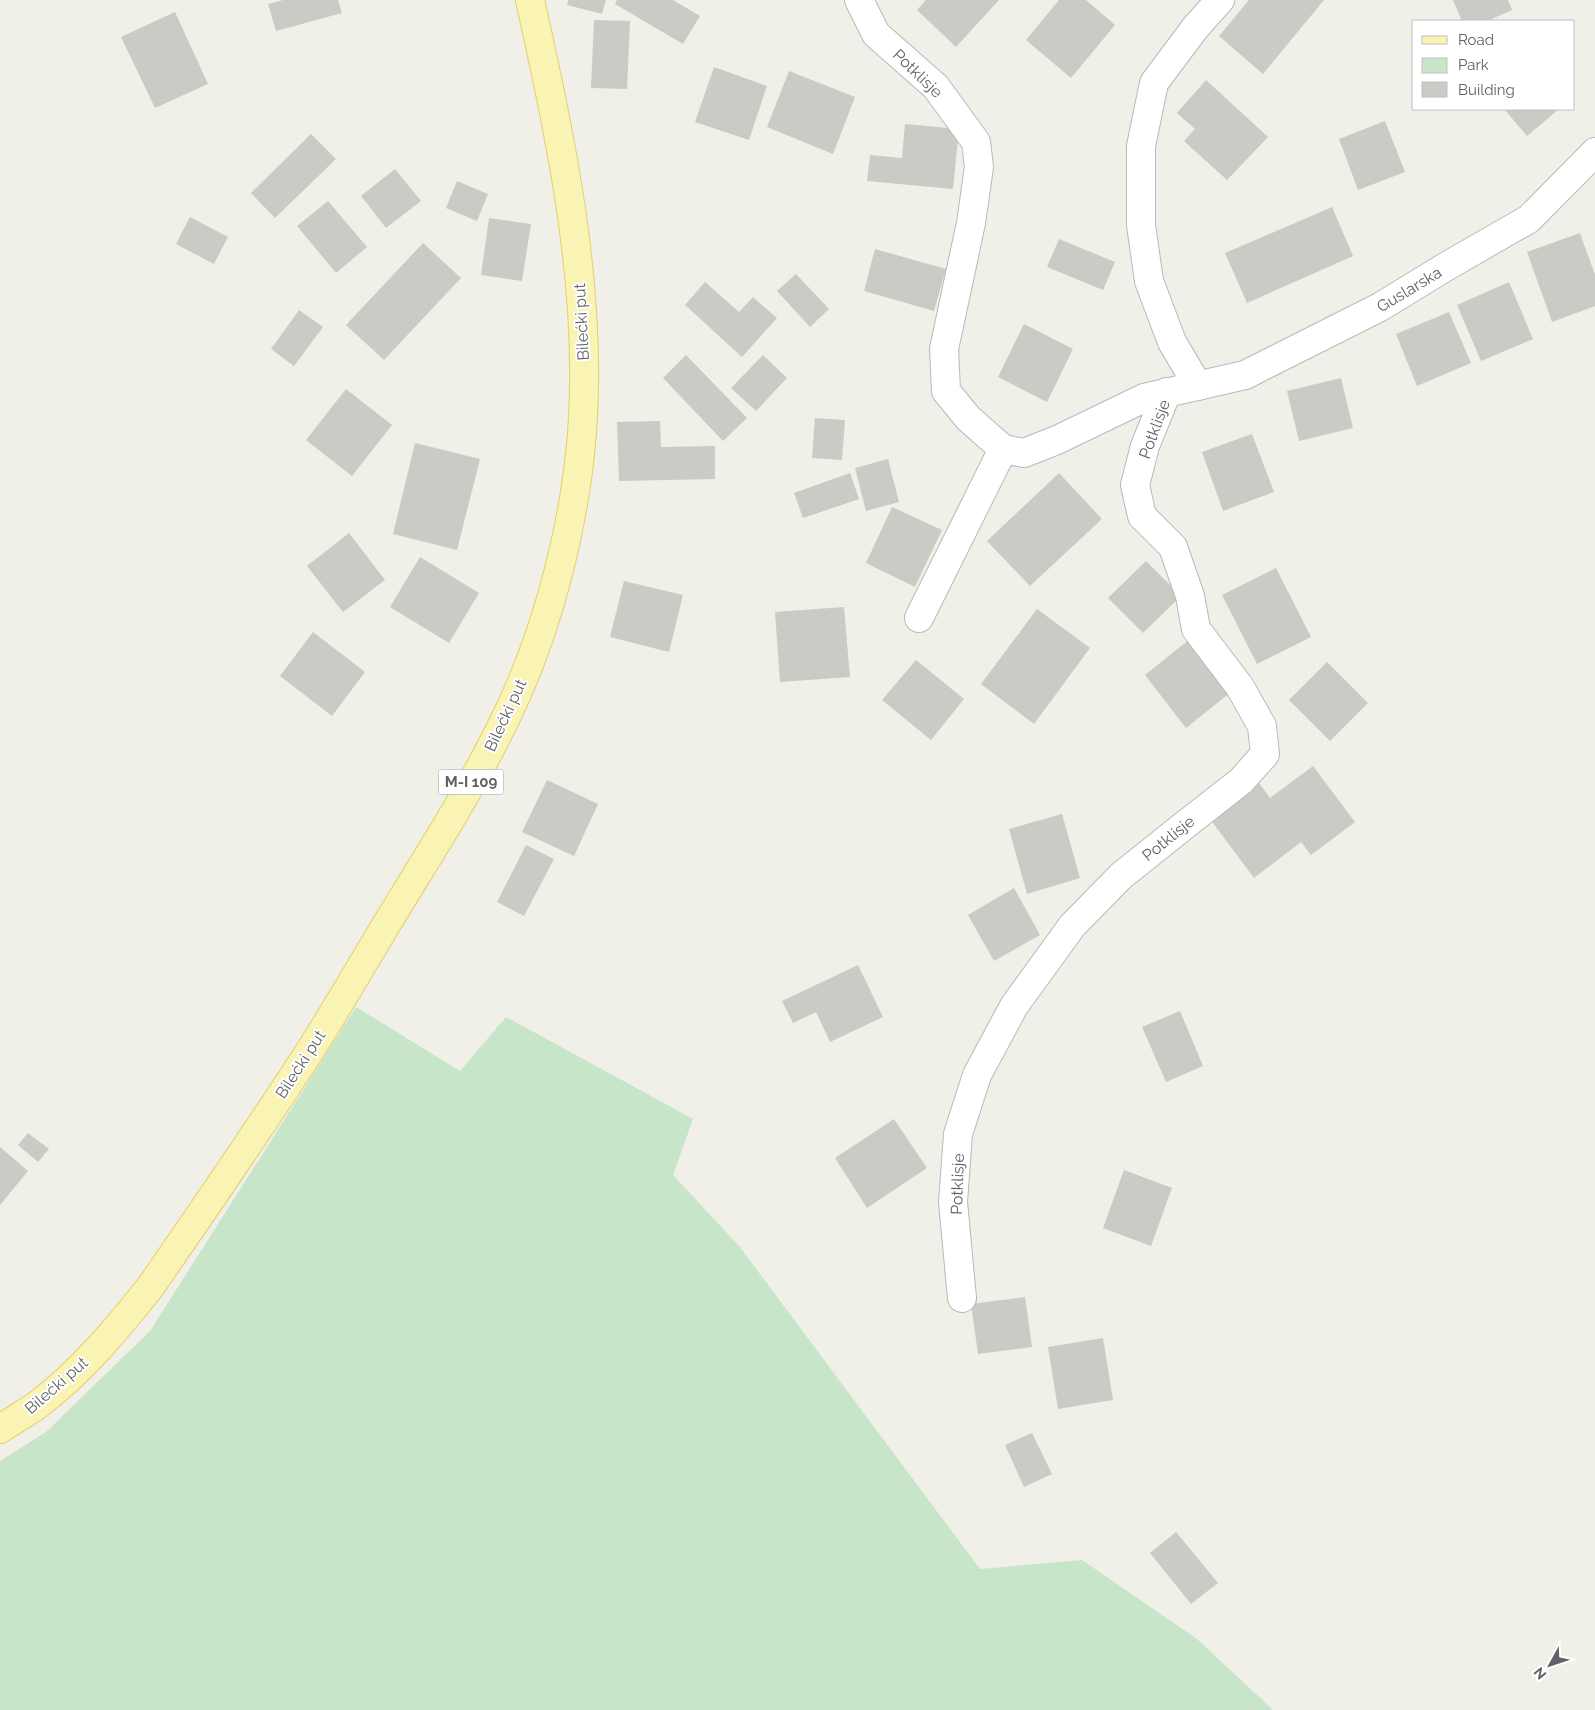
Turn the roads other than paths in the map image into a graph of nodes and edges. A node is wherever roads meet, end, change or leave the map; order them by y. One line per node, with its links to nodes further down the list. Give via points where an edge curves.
1 (530, 0): 10 (main road, Bilećki put / M-I 109, via 568,194 578,272 584,379 575,492 550,602 533,652 495,739 424,862 314,1044 151,1286 107,1339 58,1388)
2 (859, 0): 7 (street, Potklisje, via 876,34 936,87 976,142 979,168 971,223 944,349 946,391 968,418)
3 (1220, 0): 5 (street, via 1154,83 1141,146 1141,225 1149,281 1172,342)
4 (1595, 152): 5 (street, Guslarska, via 1529,219 1380,307 1245,375)
5 (1198, 386): 6 (street, Guslarska)
6 (1167, 392): 7 (street, Guslarska, via 1144,398 1024,453); 9 (street, Potklisje, via 1135,485 1142,516 1173,547 1190,596 1196,629 1240,688 1262,726 1265,754 1241,781 1121,876 1090,907 1072,926 1014,1006 976,1075 958,1134 954,1202)
7 (1003, 449): 8 (street)
8 (920, 618)
9 (962, 1298)
10 (0, 1429)

